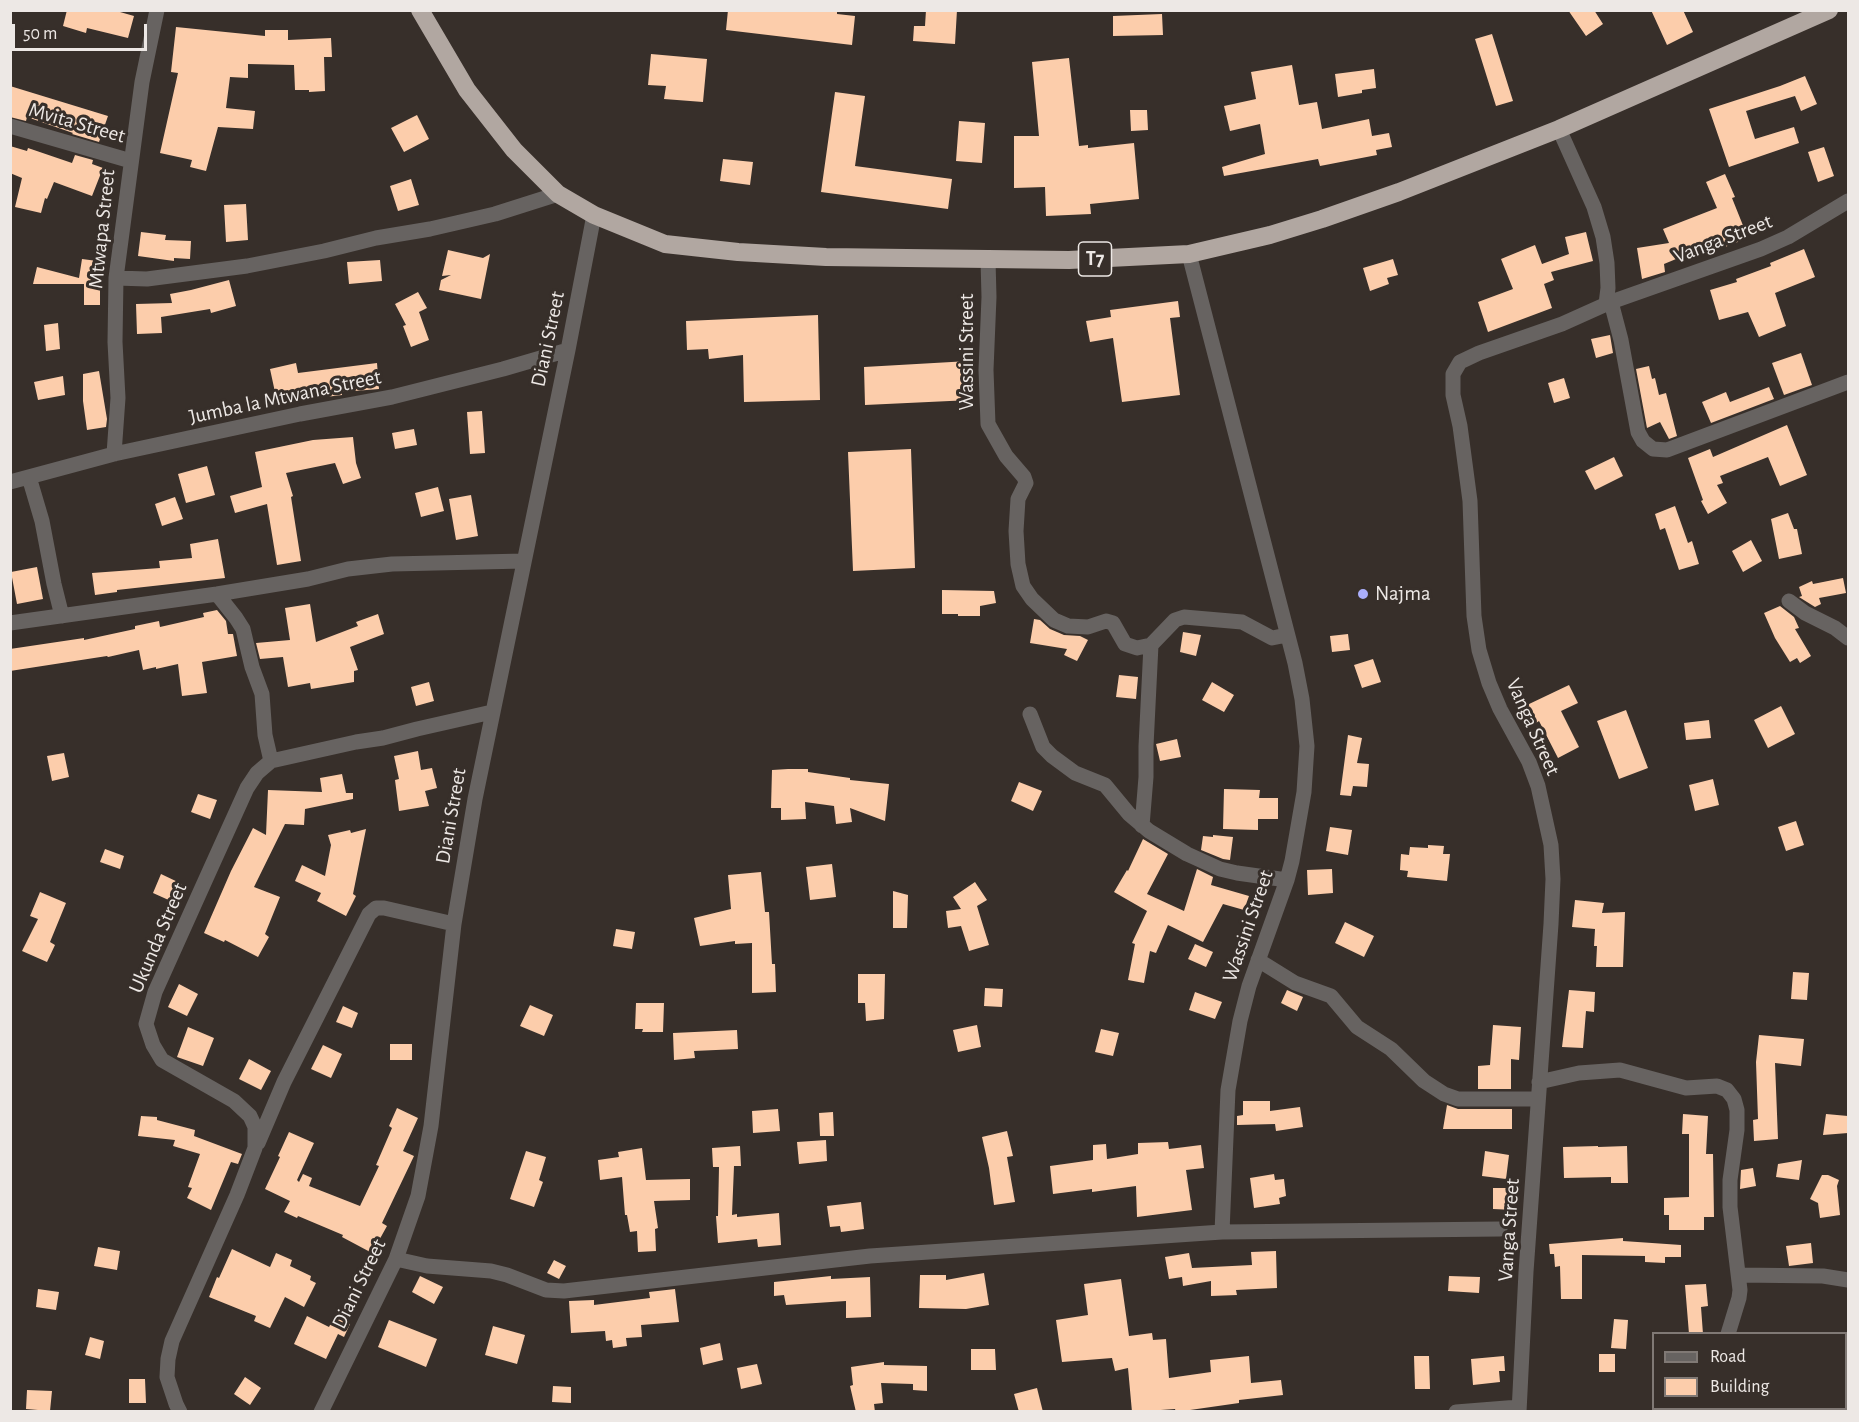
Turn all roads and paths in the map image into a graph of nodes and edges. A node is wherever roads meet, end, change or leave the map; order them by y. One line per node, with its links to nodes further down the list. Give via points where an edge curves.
1 (157, 10): 6 (street, Mtwapa Street)
2 (420, 10): 7 (highway, T7, via 467,90 514,150)
3 (1829, 10): 5 (highway, T7)
4 (10, 126): 6 (street, Mvita Street)
5 (1558, 129): 10 (highway, T7, via 1322,219); 13 (street, via 1594,207 1603,237)
6 (131, 161): 12 (street, Mtwapa Street)
7 (558, 194): 9 (highway, T7); 12 (street, via 484,217 247,266 147,279)
8 (1848, 201): 13 (street, Vanga Street, via 1761,249)
9 (594, 215): 11 (highway, T7, via 665,244 826,257); 14 (street, Diani Street)
10 (1189, 254): 11 (highway, T7); 24 (street, Wassini Street)
11 (988, 260): 26 (street, Wassini Street, via 988,424 1026,483 1018,499 1016,531 1023,586 1060,624 1088,627 1110,621 1125,644 1137,648)
12 (116, 278): 16 (street, Mtwapa Street, via 118,398)
13 (1609, 303): 15 (street, via 1621,340 1638,432 1653,449 1667,450); 34 (street, Vanga Street, via 1479,353 1460,362 1453,374 1470,501 1479,650 1500,709 1529,762 1551,845 1551,924)
14 (568, 350): 16 (street, Jumba la Mtwana Street, via 392,397); 19 (street, Diani Street)
15 (1848, 382)
16 (114, 454): 17 (street, Jumba la Mtwana Street)
17 (29, 477): 18 (street, Jumba la Mtwana Street); 22 (street)
18 (10, 482)
19 (524, 561): 20 (street, via 392,564); 27 (street, Diani Street)
20 (217, 594): 22 (street); 29 (street, via 243,629 262,694)
21 (1789, 601): 25 (street)
22 (62, 616): 23 (street)
23 (10, 623)
24 (1287, 635): 26 (street, via 1272,638 1242,622 1184,617 1175,620); 31 (street, Wassini Street, via 1302,699 1307,746 1300,820)
25 (1848, 638)
26 (1151, 645): 30 (street)
27 (492, 712): 29 (street); 32 (street, Diani Street)
28 (1030, 714): 30 (street, via 1043,747 1052,756 1075,773 1105,785)
29 (271, 761): 36 (street, Ukunda Street, via 247,788 155,992 146,1024 162,1060 234,1101 250,1116 255,1127)
30 (1142, 826): 31 (street, via 1205,863 1237,873)
31 (1287, 880): 33 (street, Wassini Street)
32 (454, 924): 36 (street, via 384,908 369,914); 39 (street, Diani Street, via 431,1126 418,1196)
33 (1258, 960): 35 (street, via 1295,983 1331,996 1357,1027 1392,1049 1424,1081 1444,1094 1458,1099); 38 (street, Wassini Street, via 1240,1021 1228,1090)
34 (1539, 1082): 35 (street, Vanga Street); 40 (street, via 1579,1073 1620,1070 1686,1088 1717,1086 1727,1090 1737,1110 1730,1207)
35 (1538, 1099): 43 (street, Vanga Street)
36 (255, 1148): 44 (street, Ukunda Street, via 172,1341 167,1377)
37 (1500, 1228): 38 (street)
38 (1222, 1232): 39 (street, via 870,1256 564,1291 546,1290 491,1271 427,1266)
39 (396, 1259): 45 (street, Diani Street)
40 (1739, 1275): 41 (street); 42 (street, via 1739,1298)
41 (1848, 1280)
42 (1729, 1332)
43 (1519, 1409): 46 (street)
44 (180, 1412)
45 (321, 1412)
46 (1456, 1412)

